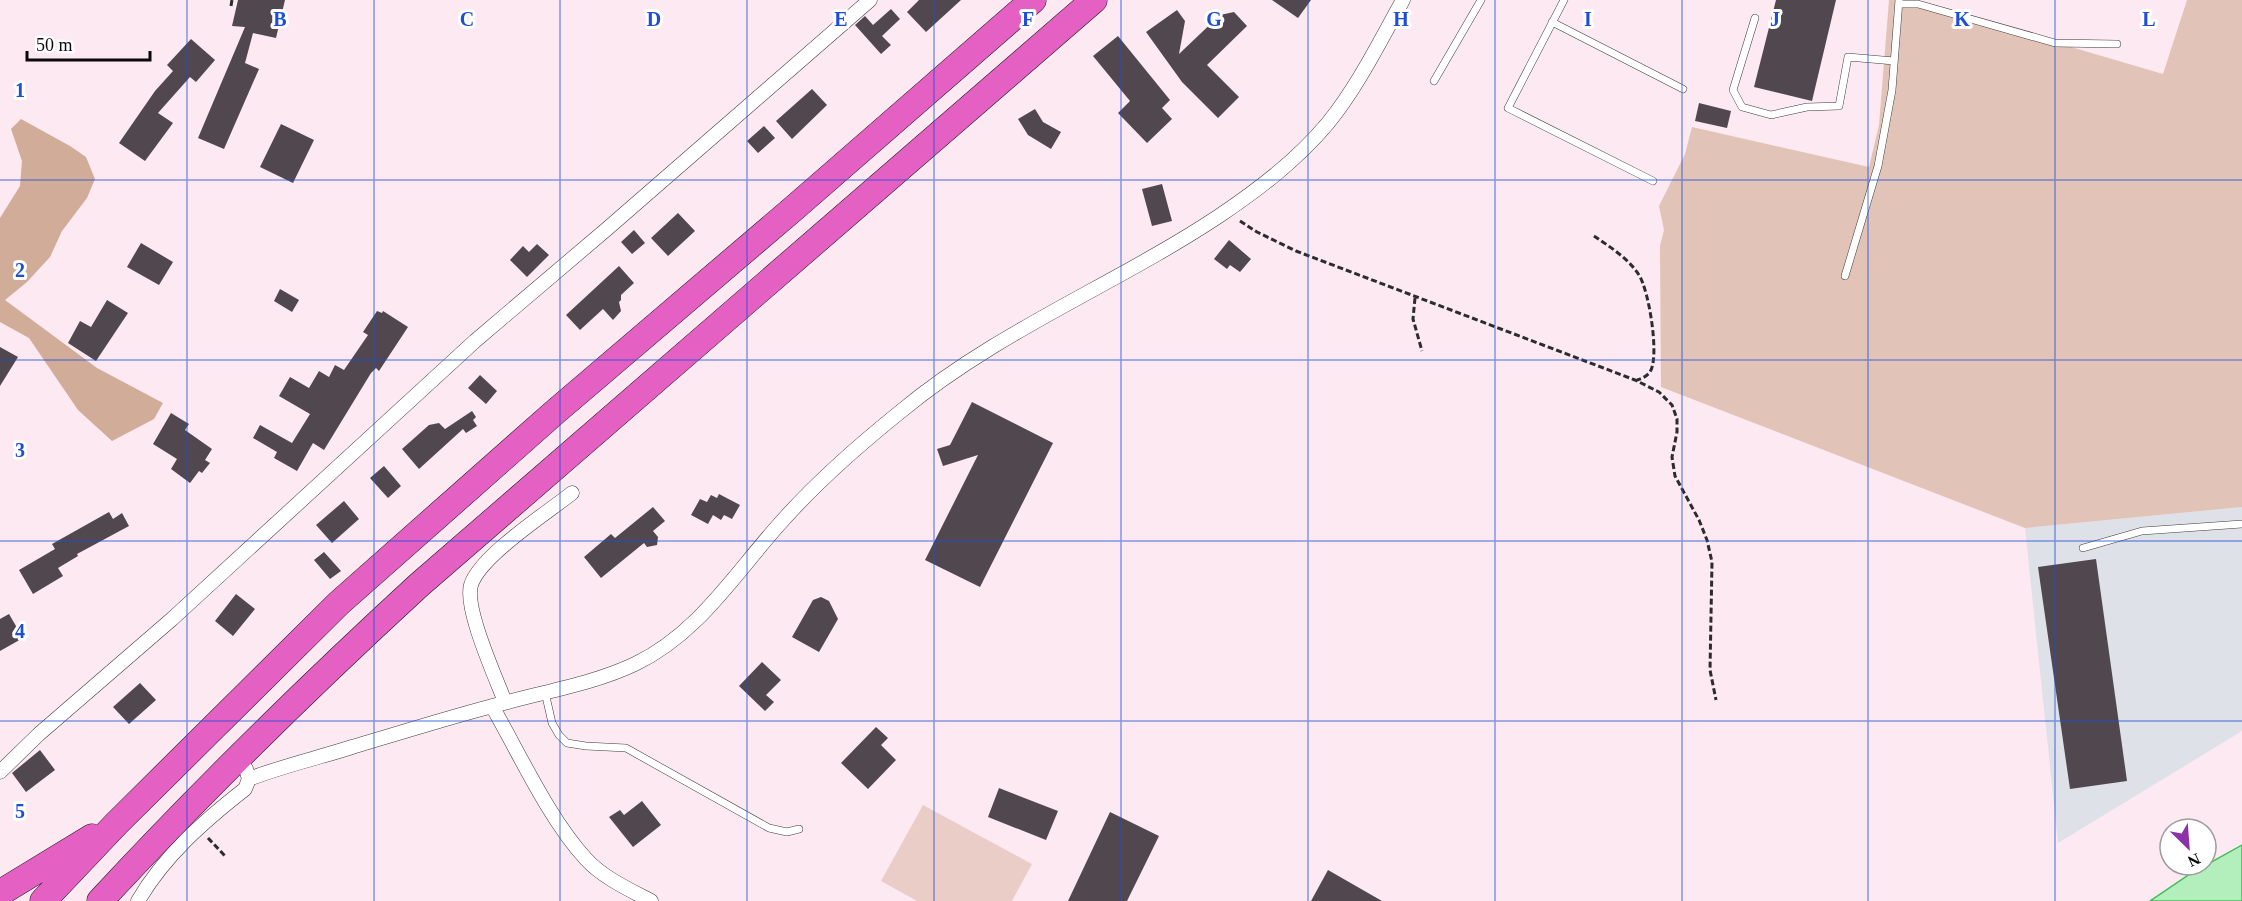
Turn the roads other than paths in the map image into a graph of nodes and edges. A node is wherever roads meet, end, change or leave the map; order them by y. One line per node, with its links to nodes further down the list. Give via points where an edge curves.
1 (870, 0): 22 (street, via 475,341)
2 (1033, 0): 24 (highway, via 339,603)
3 (1094, 0): 21 (highway, via 418,585)
4 (1403, 0): 19 (street, via 1328,123 1282,169 1187,237 997,343 932,386 836,466 780,523 710,607 677,638 637,663 598,679)
5 (1481, 0): 12 (lane)
6 (1564, 0): 9 (lane)
7 (1899, 2): 10 (lane, via 2055,43); 11 (lane)
8 (1755, 18): 11 (lane, via 1733,90 1742,107 1771,115 1807,107 1839,106 1848,57)
9 (1552, 22): 13 (lane); 14 (lane, via 1508,108)
10 (2117, 44)
11 (1894, 61): 15 (lane, via 1893,90 1878,166)
12 (1434, 81)
13 (1683, 89)
14 (1653, 181)
15 (1845, 276)
16 (572, 494): 20 (street, via 494,555 470,586 471,606)
17 (2242, 524): 18 (lane, via 2142,531)
18 (2083, 548)
19 (545, 692): 20 (street); 25 (lane, via 552,723 567,742 626,748 769,828)
20 (499, 704): 23 (street); 30 (street, via 564,831 587,860)
21 (237, 758): 23 (street); 28 (highway)
22 (0, 772)
23 (249, 779): 29 (street, via 245,789 199,828 152,878)
24 (116, 824): 26 (highway); 27 (highway)
25 (799, 830)
26 (0, 892)
27 (43, 901)
28 (100, 901)
29 (138, 901)
30 (651, 901)

